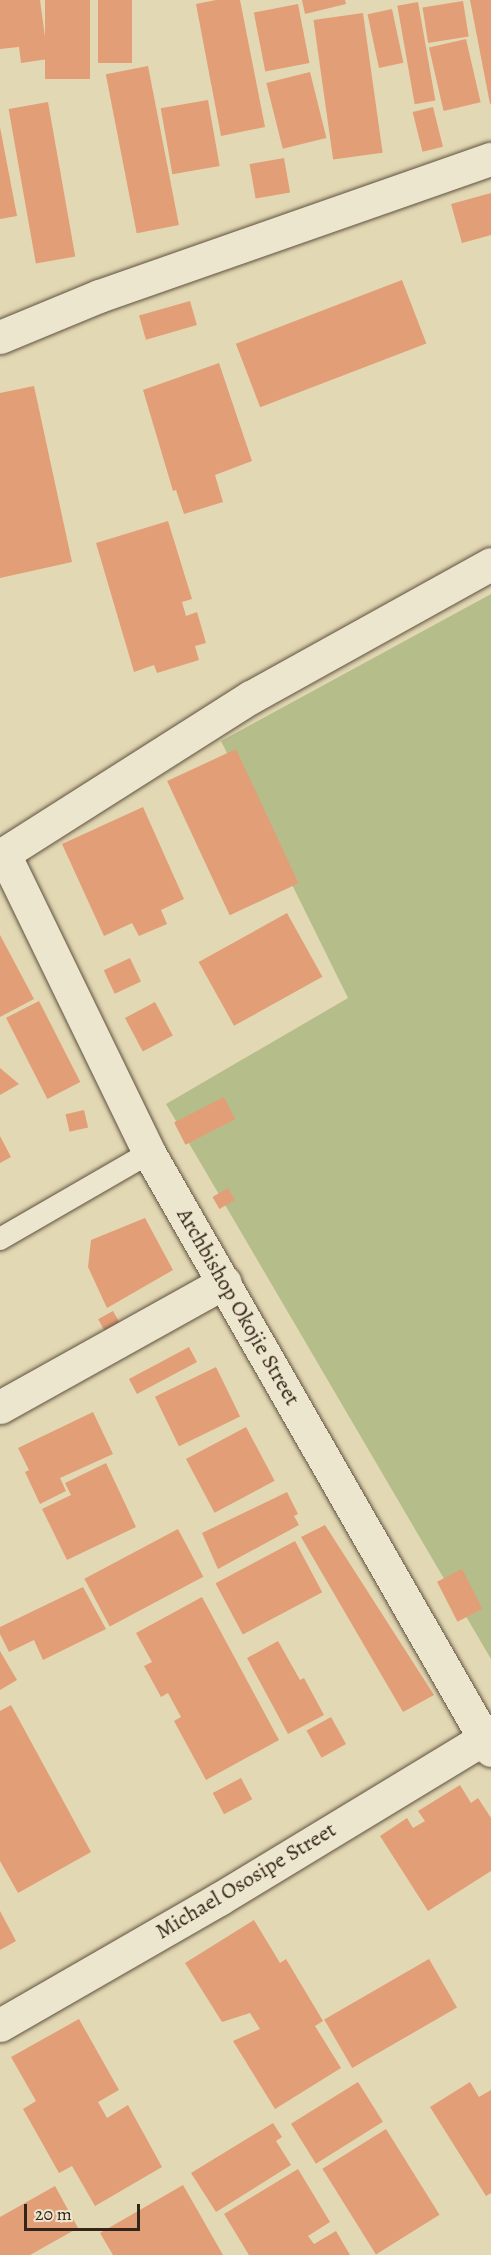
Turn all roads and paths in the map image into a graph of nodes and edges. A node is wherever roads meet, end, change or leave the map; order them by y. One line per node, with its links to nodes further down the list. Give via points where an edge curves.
1 (491, 159): 2 (street, via 110,292)
2 (0, 337)
3 (491, 564): 4 (street, via 251,697)
4 (2, 855): 5 (street, Archbishop Okojie Street)
5 (149, 1153): 6 (lane); 7 (street, Archbishop Okojie Street)
6 (0, 1239)
7 (225, 1282): 8 (street); 9 (street, Archbishop Okojie Street)
8 (0, 1407)
9 (488, 1741): 10 (street, Michael Ososipe Street)
10 (0, 2025)

